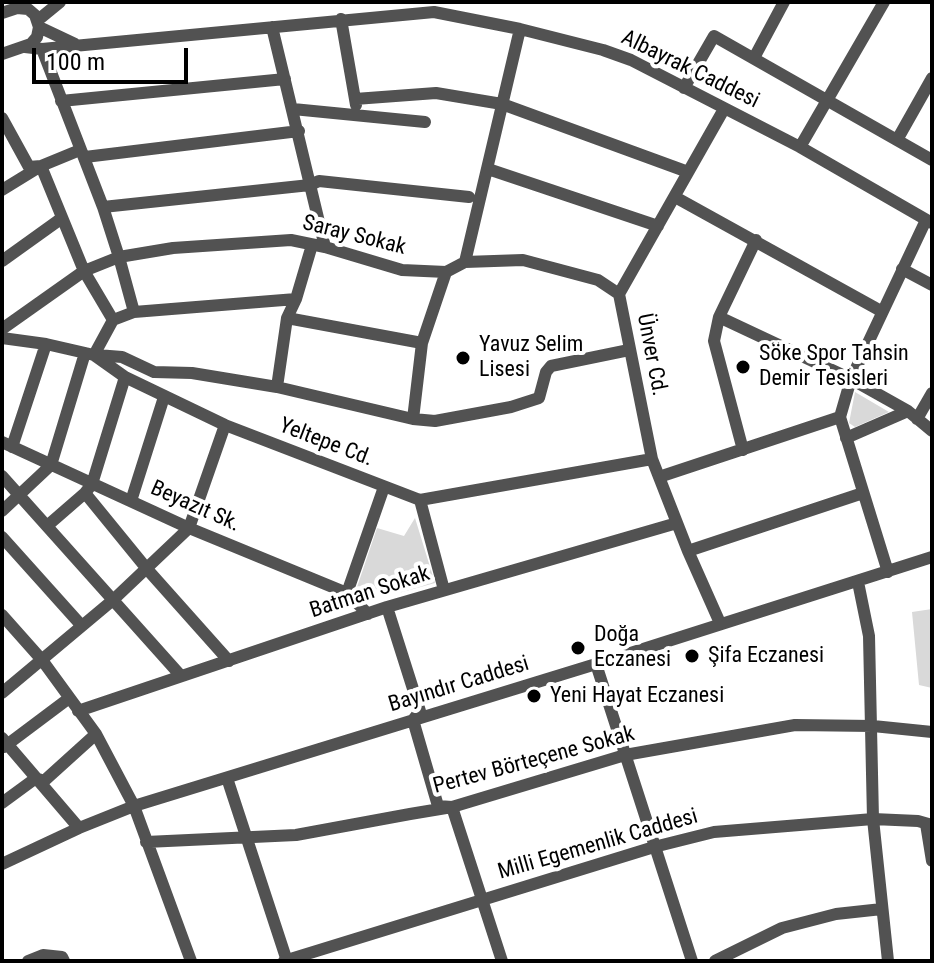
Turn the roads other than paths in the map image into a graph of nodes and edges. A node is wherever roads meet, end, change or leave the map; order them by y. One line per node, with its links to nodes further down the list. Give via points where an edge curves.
1 (60, 2): 6 (street)
2 (784, 2): 13 (street)
3 (884, 2): 18 (street)
4 (13, 7): 6 (street, via 32,12)
5 (341, 19): 7 (street, Albayrak Caddesi); 8 (street, Albayrak Caddesi, via 434,12); 17 (street)
6 (39, 24): 9 (street); 10 (street, via 34,41)
7 (272, 27): 9 (street, Albayrak Caddesi); 15 (street)
8 (520, 29): 16 (street, Albayrak Caddesi, via 631,60); 20 (street)
9 (75, 44): 11 (street, Albayrak Caddesi)
10 (25, 47): 11 (street, Albayrak Caddesi); 12 (street)
11 (42, 49): 19 (street)
12 (2, 54)
13 (754, 58): 16 (street, via 714,36); 18 (street)
14 (932, 78): 27 (street)
15 (285, 79): 19 (street); 21 (street)
16 (684, 88): 22 (street, Albayrak Caddesi)
17 (355, 99): 20 (street, via 436,93); 23 (street)
18 (827, 100): 27 (street); 28 (street)
19 (61, 101): 29 (street)
20 (502, 104): 32 (street); 33 (street)
21 (293, 109): 23 (street); 26 (street)
22 (724, 109): 28 (street, Albayrak Caddesi); 33 (street, Ünver Cd.)
23 (358, 116): 25 (street)
24 (2, 118): 31 (street, via 29,167)
25 (425, 122)
26 (299, 131): 29 (street); 34 (street)
27 (897, 140): 30 (street)
28 (800, 147): 40 (street, Albayrak Caddesi)
29 (83, 154): 31 (street); 38 (street)
30 (932, 160)
31 (41, 166): 35 (street); 39 (street)
32 (488, 169): 41 (street); 46 (street)
33 (688, 172): 37 (street, Ünver Cd.)
34 (310, 185): 36 (street, via 319,181); 38 (street); 43 (street)
35 (2, 190)
36 (469, 197)
37 (675, 197): 41 (street, Ünver Cd.); 42 (street)
38 (103, 207): 44 (street)
39 (62, 218): 45 (street); 48 (street)
40 (929, 221): 47 (street)
41 (658, 226): 51 (street, Ünver Cd.)
42 (756, 240): 53 (street); 55 (street)
43 (318, 246): 44 (street, Saray Sokak, via 291,240 249,242); 49 (street, Saray Sokak, via 402,270); 52 (street)
44 (119, 257): 48 (street, Saray Sokak); 54 (street)
45 (2, 261)
46 (465, 262): 49 (street); 51 (street, via 523,260 598,280)
47 (902, 269): 50 (street); 53 (street)
48 (84, 271): 57 (street); 58 (street, Saray Sokak)
49 (446, 272): 60 (street)
50 (932, 285)
51 (619, 294): 62 (street, Ünver Cd.)
52 (296, 299): 54 (street); 56 (street)
53 (881, 311): 65 (street)
54 (134, 312): 57 (street)
55 (719, 317): 65 (street); 76 (street, via 714,341)
56 (287, 318): 60 (street); 66 (street)
57 (113, 320): 63 (street)
58 (2, 329)
59 (2, 338): 61 (street, Yeltepe Cd.)
60 (422, 343): 71 (street)
61 (46, 344): 63 (street, Yeltepe Cd.); 75 (street)
62 (629, 350): 71 (street, via 551,366 539,398 511,407 435,421); 77 (street, Ünver Cd.)
63 (90, 354): 64 (street, Yeltepe Cd.); 66 (street, via 122,357 154,372); 78 (street)
64 (125, 377): 68 (street, Yeltepe Cd.); 82 (street)
65 (851, 379): 69 (street); 70 (street)
66 (277, 387): 71 (street)
67 (932, 393): 69 (street)
68 (164, 397): 72 (street, Yeltepe Cd.); 86 (street)
69 (913, 415): 73 (street); 74 (street)
70 (840, 417): 74 (street); 76 (street)
71 (413, 419)
72 (225, 425): 81 (street, Yeltepe Cd.); 90 (street)
73 (932, 431)
74 (846, 438): 83 (street)
75 (7, 445): 78 (street, Beyazıt Sk.)
76 (743, 450): 80 (street)
77 (652, 459): 80 (street, Ünver Cd.); 85 (street, Yeltepe Cd.)
78 (51, 465): 82 (street, Beyazıt Sk.); 84 (street)
79 (2, 476): 84 (street)
80 (659, 477): 88 (street, Ünver Cd.)
81 (384, 487): 85 (street, Yeltepe Cd.); 98 (street)
82 (88, 488): 86 (street, Beyazıt Sk.); 89 (street); 94 (street)
83 (863, 493): 92 (street); 95 (street)
84 (20, 496): 87 (street); 89 (street)
85 (420, 500): 97 (street)
86 (131, 501): 90 (street, Beyazıt Sk.)
87 (2, 511)
88 (677, 523): 92 (street, Ünver Cd.); 97 (street, Batman Sokak)
89 (47, 526): 99 (street)
90 (189, 528): 94 (street); 98 (street, Beyazıt Sk.)
91 (2, 537): 104 (street)
92 (688, 551): 103 (street, Ünver Cd.)
93 (932, 556): 95 (street, Bayındır Caddesi)
94 (147, 569): 99 (street); 106 (street)
95 (888, 572): 96 (street, Bayındır Caddesi)
96 (858, 582): 103 (street, Bayındır Caddesi); 114 (street, via 869,636)
97 (444, 590): 100 (street, Batman Sokak)
98 (347, 593): 101 (street, Beyazıt Sk.)
99 (113, 600): 104 (street); 109 (street)
100 (387, 607): 101 (street, Batman Sokak); 113 (street, via 420,711)
101 (368, 614): 106 (street, Batman Sokak)
102 (2, 615): 105 (street)
103 (720, 623): 107 (street, Bayındır Caddesi)
104 (81, 625): 105 (street)
105 (42, 660): 110 (street); 111 (street)
106 (229, 661): 109 (street, Batman Sokak)
107 (596, 664): 113 (street, Bayındır Caddesi); 118 (street)
108 (2, 673): 110 (street)
109 (181, 676): 112 (street, Batman Sokak)
110 (7, 688)
111 (68, 699): 112 (street); 117 (street)
112 (78, 711): 116 (street)
113 (413, 720): 120 (street, Bayındır Caddesi); 123 (street, via 438,806)
114 (873, 726): 115 (street, Pertev Börteçene Sokak); 118 (street, Pertev Börteçene Sokak, via 795,725); 124 (street)
115 (932, 732)
116 (96, 734): 119 (street, via 44,781); 122 (street)
117 (4, 743): 119 (street)
118 (625, 755): 123 (street, Pertev Börteçene Sokak); 129 (street)
119 (36, 778): 121 (street); 126 (street)
120 (227, 778): 122 (street, Bayındır Caddesi); 127 (street)
121 (2, 803)
122 (134, 806): 126 (street, Bayındır Caddesi); 128 (street)
123 (452, 807): 127 (street, Pertev Börteçene Sokak); 132 (street)
124 (873, 819): 125 (street, Milli Egemenlik Caddesi); 129 (street, Milli Egemenlik Caddesi, via 714,832); 133 (street)
125 (929, 824): 130 (street)
126 (79, 828): 131 (street, Bayındır Caddesi)
127 (248, 839): 128 (street, Pertev Börteçene Sokak); 137 (street)
128 (146, 842): 136 (street)
129 (654, 847): 132 (street, Milli Egemenlik Caddesi); 139 (street)
130 (932, 861)
131 (2, 864)
132 (482, 899): 137 (street, Milli Egemenlik Caddesi); 138 (street)
133 (882, 909): 140 (street, via 782,928); 141 (street)
134 (28, 961): 135 (street, via 43,955)
135 (64, 961)
136 (191, 961)
137 (286, 961)
138 (502, 961)
139 (692, 961)
140 (715, 961)
141 (888, 961)

